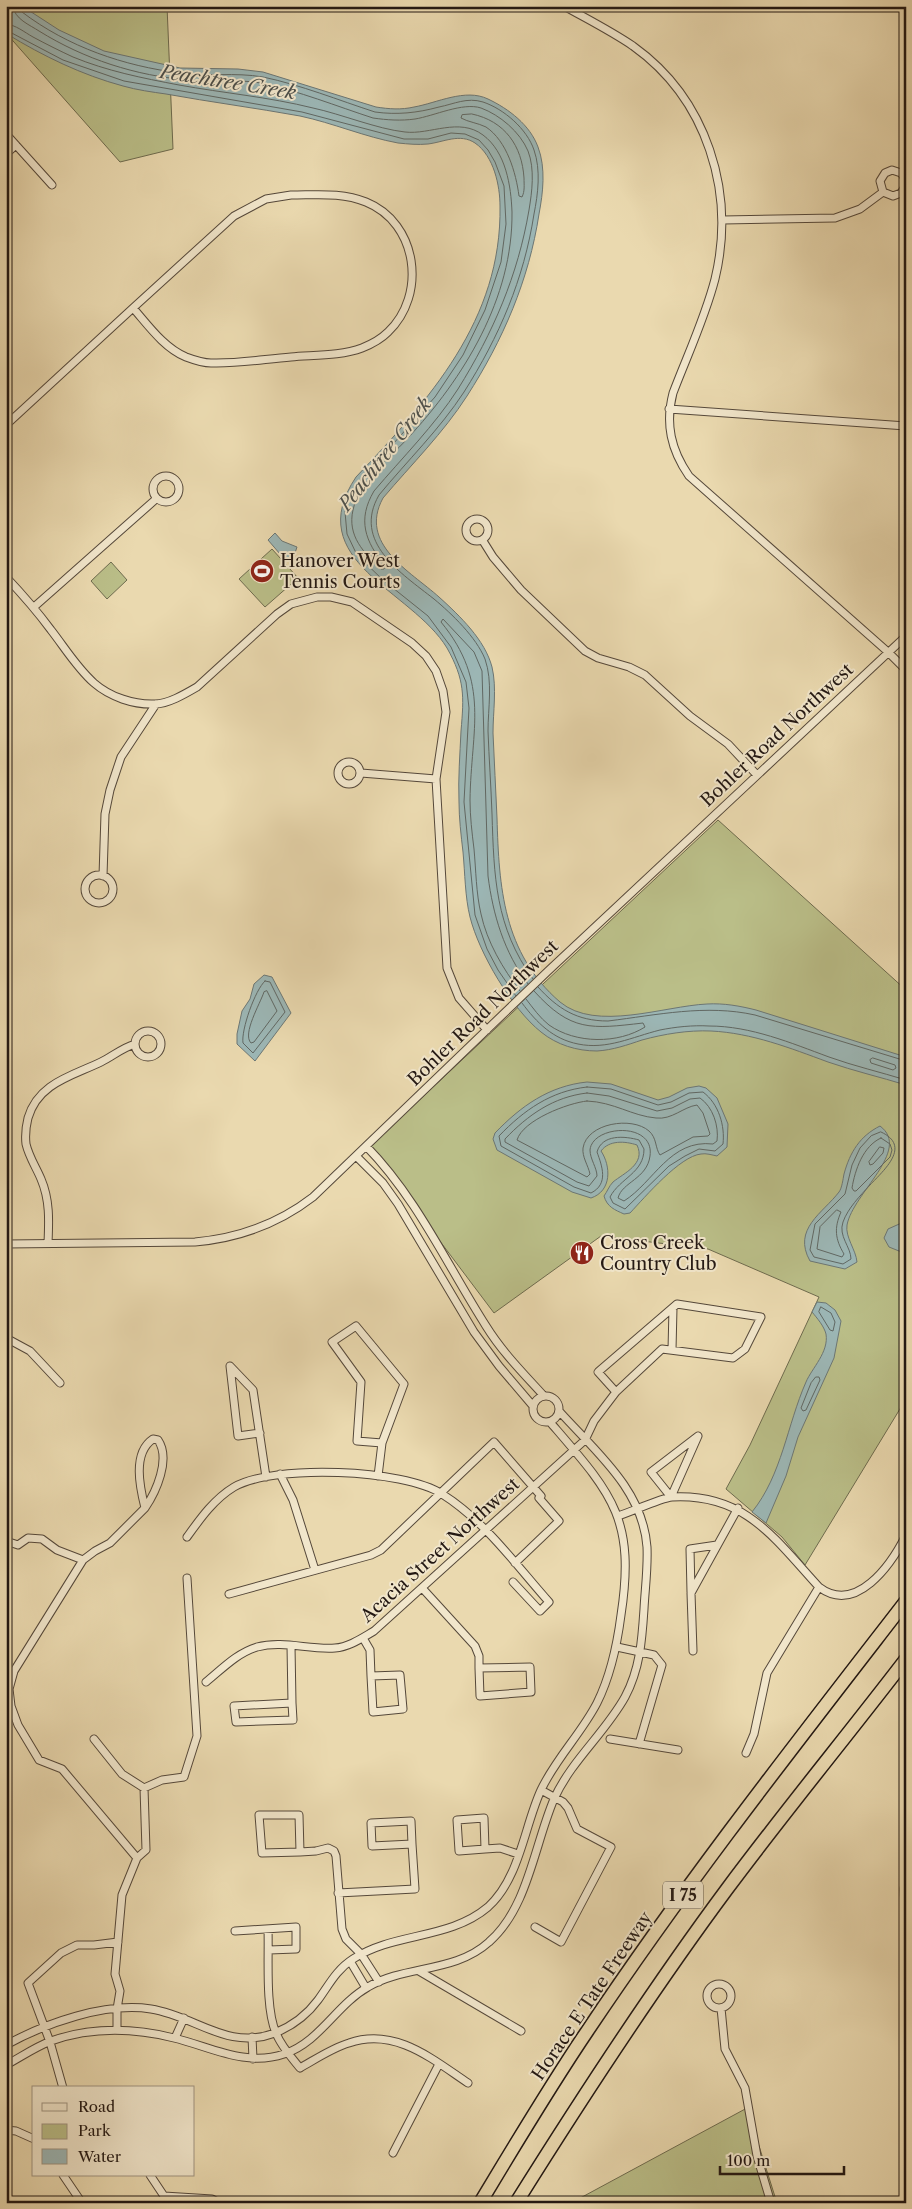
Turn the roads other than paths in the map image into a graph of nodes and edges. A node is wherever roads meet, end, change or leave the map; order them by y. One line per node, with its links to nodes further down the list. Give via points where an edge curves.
1 (564, 6): 9 (street, via 633,47 651,61 682,95 712,154)
2 (6, 134): 3 (street)
3 (16, 145): 4 (street); 6 (street)
4 (6, 154)
5 (906, 180): 8 (street, via 896,170 887,171 880,181)
6 (52, 185)
7 (906, 186): 8 (street, via 898,195)
8 (883, 192): 9 (street, via 860,209 835,218)
9 (723, 220): 11 (street, via 714,280)
10 (133, 308): 10 (street, via 234,216 255,204 278,197 338,195 369,203 398,227 408,244 412,261 411,292 399,320 376,341 348,352 200,362 169,347); 12 (street)
11 (669, 409): 13 (street); 19 (street, via 668,426 672,442 689,476)
12 (6, 425)
13 (906, 426)
14 (156, 498): 17 (street)
15 (483, 541): 23 (street, via 521,590 585,650 645,675 690,716 728,744)
16 (6, 577): 17 (street)
17 (34, 607): 21 (street, via 95,684 122,699)
18 (906, 636): 19 (street, Bohler Road Northwest)
19 (888, 652): 20 (street); 23 (street, Bohler Road Northwest)
20 (906, 670)
21 (156, 704): 24 (street, via 187,694 197,687 291,604 317,596 343,599 362,607 412,643 436,671 446,712); 25 (street, via 121,757 110,790 105,814)
22 (361, 773): 24 (street)
23 (757, 775): 26 (street, Bohler Road Northwest)
24 (436, 779): 26 (street, via 447,968 459,998)
25 (103, 876): 25 (street, via 112,883 112,894 103,902 93,902 85,892 86,882 92,876)
26 (487, 1030): 28 (street, Bohler Road Northwest)
27 (135, 1044): 30 (street, via 53,1084 30,1111 26,1142 47,1196)
28 (366, 1146): 29 (street, Bohler Road Northwest); 37 (street, via 411,1201 496,1340)
29 (356, 1156): 30 (street, Bohler Road Northwest, via 295,1211 238,1235 195,1242); 38 (street, via 398,1204 474,1332)
30 (48, 1243): 31 (street, Bohler Road Northwest)
31 (6, 1244)
32 (673, 1308): 34 (street); 34 (street, via 677,1304 761,1317 745,1349 732,1358); 36 (street, via 598,1372)
33 (6, 1338): 35 (street, via 30,1352)
34 (672, 1350): 36 (street, via 662,1349)
35 (60, 1383)
36 (616, 1392): 42 (street, via 594,1421)
37 (544, 1396): 38 (street); 39 (street, via 556,1400)
38 (533, 1406): 40 (street, via 536,1418)
39 (560, 1412): 40 (street); 42 (street)
40 (550, 1422): 44 (street)
41 (260, 1433): 41 (street, via 253,1390 230,1366 238,1436); 47 (street)
42 (585, 1440): 44 (street, Acacia Street Northwest); 53 (street, via 621,1480)
43 (382, 1443): 43 (street, via 404,1384 356,1326 332,1342 361,1382 357,1440); 46 (street)
44 (574, 1450): 48 (street, Acacia Street Northwest); 54 (street, via 601,1482)
45 (280, 1474): 46 (street, via 310,1472); 47 (street); 62 (street, via 293,1500)
46 (378, 1476): 49 (street, via 411,1481)
47 (266, 1477): 57 (street, via 227,1491)
48 (534, 1486): 49 (street, via 494,1442); 55 (street, Acacia Street Northwest); 61 (street, via 541,1496 538,1498 559,1521)
49 (441, 1493): 55 (street); 62 (street, via 381,1550)
50 (670, 1497): 50 (street, via 652,1472 698,1436 674,1488); 52 (street, via 710,1499); 53 (street)
51 (145, 1508): 51 (street, via 139,1471 143,1453 153,1439 162,1446 163,1458 156,1490); 60 (street, via 110,1543)
52 (738, 1508): 59 (street); 65 (street, via 766,1531)
53 (639, 1510): 54 (street); 74 (street, via 647,1560)
54 (618, 1516): 72 (street, via 627,1569)
55 (486, 1530): 61 (street); 66 (street, Acacia Street Northwest)
56 (906, 1535): 65 (street, via 894,1558 862,1589 840,1596)
57 (187, 1537)
58 (6, 1541): 60 (street, via 18,1545 28,1538 42,1539 57,1550)
59 (717, 1545): 67 (street); 67 (street, via 690,1549)
60 (83, 1560): 92 (street, via 14,1670 9,1689 11,1706 18,1726 39,1760 62,1769)
61 (515, 1563): 64 (street, via 549,1602 540,1611)
62 (315, 1570): 68 (street)
63 (187, 1578): 85 (street, via 197,1736 184,1777 162,1780)
64 (514, 1582)
65 (819, 1587): 84 (street, via 768,1673 754,1734)
66 (423, 1589): 70 (street, Acacia Street Northwest); 76 (street, via 475,1646)
67 (691, 1593): 73 (street)
68 (228, 1594)
69 (906, 1601): 130 (highway, Horace E Tate Freeway / I 75, via 737,1820 646,1946 573,2053)
70 (363, 1638): 71 (street, Acacia Street Northwest, via 335,1648); 77 (street, via 370,1650)
71 (291, 1646): 78 (street, Acacia Street Northwest, via 268,1645 248,1651); 79 (street)
72 (616, 1647): 74 (street); 86 (street, via 609,1677 597,1704 557,1760)
73 (693, 1651)
74 (641, 1652): 82 (street, via 654,1655 662,1665); 87 (street, via 626,1696 580,1756)
75 (906, 1658): 131 (highway, I 75, via 670,1967 580,2100)
76 (479, 1668): 76 (street, via 530,1667 531,1692 480,1696)
77 (371, 1676): 77 (street, via 373,1712 403,1709 400,1675)
78 (206, 1682)
79 (292, 1702): 79 (street, via 293,1720 236,1722 234,1706)
80 (94, 1739): 85 (street, via 122,1774)
81 (610, 1739): 82 (street)
82 (639, 1744): 83 (street)
83 (678, 1750)
84 (746, 1753)
85 (144, 1788): 92 (street, via 146,1850)
86 (541, 1790): 87 (street); 91 (street)
87 (555, 1796): 95 (street, via 568,1808 577,1829 611,1847 561,1942); 103 (street, via 518,1901 503,1927 489,1943 470,1956)
88 (412, 1844): 88 (street, via 372,1846 371,1823 411,1821); 94 (street, via 415,1889)
89 (485, 1849): 89 (street, via 459,1851 457,1820 484,1818); 91 (street, via 500,1848)
90 (300, 1852): 90 (street, via 299,1814 259,1815 262,1853); 94 (street, via 328,1848 334,1851)
91 (518, 1854): 101 (street, via 502,1890 474,1917 452,1928)
92 (137, 1858): 99 (street, via 122,1895)
93 (906, 1876): 97 (street)
94 (338, 1893): 101 (street, via 342,1929 346,1939)
95 (535, 1927)
96 (268, 1929): 98 (street); 100 (street); 100 (street, via 296,1927 296,1949)
97 (906, 1929)
98 (235, 1931)
99 (118, 1942): 107 (street, via 116,1974 120,1991); 109 (street, via 77,1945 61,1953 28,1983)
100 (269, 1950): 112 (street, via 271,2012)
101 (361, 1954): 102 (street); 104 (street)
102 (350, 1961): 105 (street); 112 (street, via 335,1975 307,2013)
103 (419, 1971): 104 (street); 111 (street)
104 (378, 1982): 105 (street)
105 (366, 1988): 117 (street, via 311,2039)
106 (721, 2008): 132 (street, via 725,2049 745,2088 757,2156)
107 (117, 2009): 108 (street, via 150,2008); 109 (street, via 71,2017); 110 (street)
108 (184, 2018): 113 (street); 114 (street, via 211,2032)
109 (43, 2026): 115 (street); 116 (street)
110 (118, 2030): 113 (street); 115 (street, via 84,2033)
111 (521, 2031)
112 (276, 2032): 114 (street); 117 (street)
113 (175, 2038): 118 (street)
114 (252, 2038): 118 (street)
115 (50, 2042): 120 (street); 122 (street)
116 (6, 2045)
117 (288, 2053): 118 (street); 119 (street, via 300,2068 348,2043 382,2038 408,2045)
118 (253, 2059)
119 (439, 2064): 121 (street); 125 (street)
120 (6, 2065)
121 (468, 2083)
122 (62, 2086)
123 (6, 2130): 124 (street)
124 (32, 2138)
125 (393, 2154)
126 (64, 2176): 128 (street)
127 (151, 2176): 129 (street, via 164,2196 212,2199)
128 (82, 2203)
129 (219, 2203)
130 (480, 2203)
131 (516, 2203)
132 (771, 2203)

